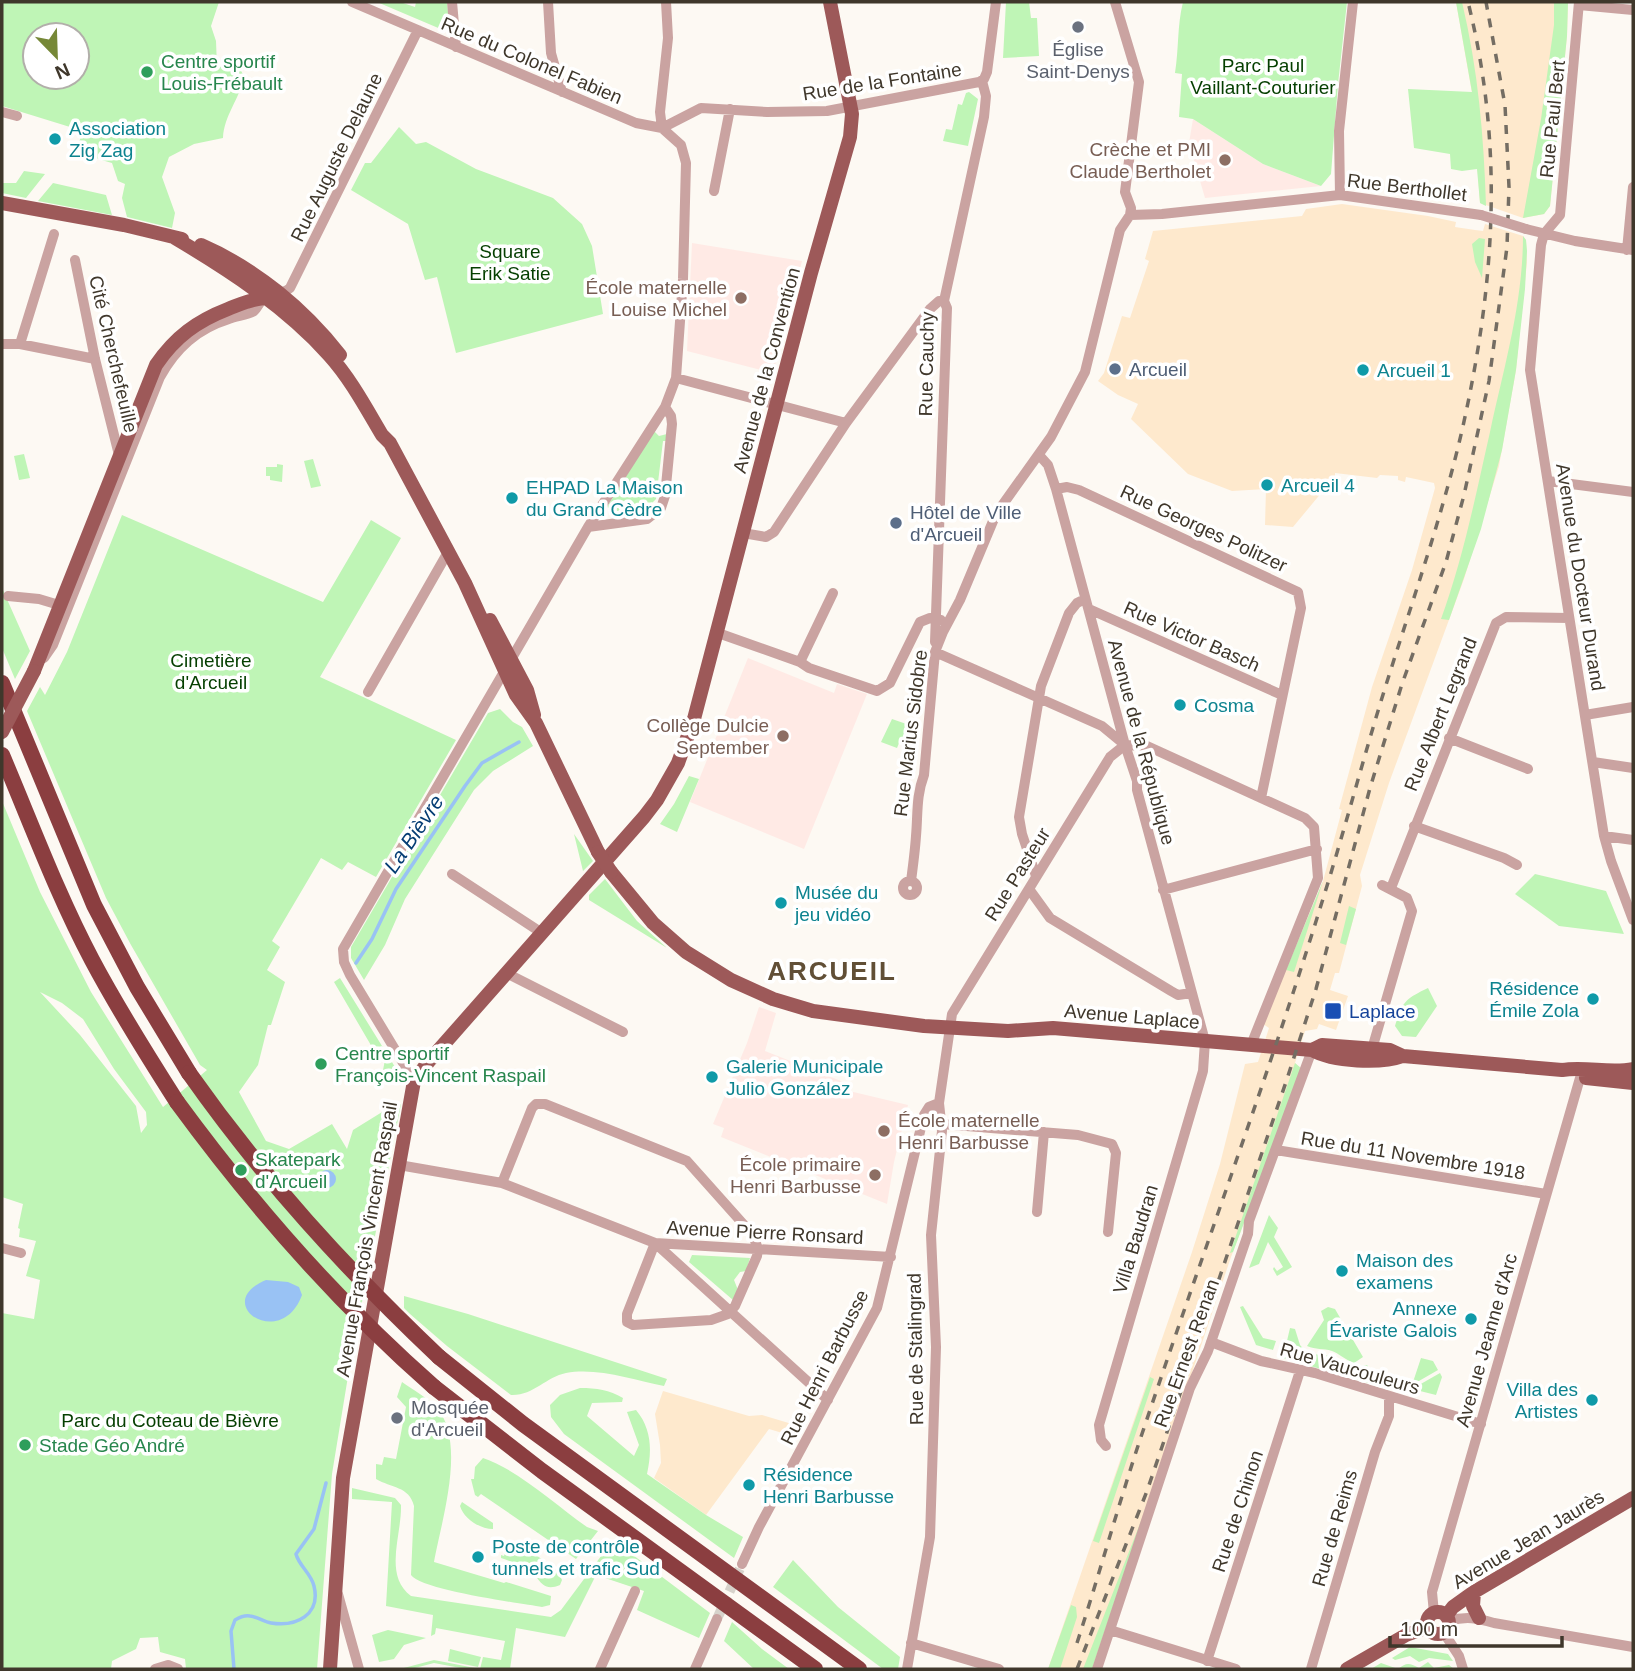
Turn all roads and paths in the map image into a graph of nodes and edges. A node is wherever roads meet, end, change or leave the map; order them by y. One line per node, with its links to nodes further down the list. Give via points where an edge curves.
1 (352, 2): 11 (street, Rue du Colonel Fabien)
2 (452, 2): 12 (street)
3 (548, 2): 14 (street, via 551,53)
4 (666, 2): 19 (street)
5 (830, 2): 15 (main road, Avenue de la Convention)
6 (996, 2): 13 (street, Rue Cauchy)
7 (1115, 2): 24 (street, via 1139,77 1125,192)
8 (1353, 2): 22 (street, via 1339,131)
9 (1579, 3): 10 (street); 26 (street, Rue Paul Bert, via 1560,215)
10 (1633, 10)
11 (418, 30): 12 (street, Rue du Colonel Fabien); 30 (street, Rue Auguste Delaune, via 292,285)
12 (456, 47): 14 (street, Rue du Colonel Fabien)
13 (983, 80): 15 (street, Rue de la Fontaine); 32 (street, Rue Cauchy, via 984,117)
14 (562, 92): 19 (street, Rue du Colonel Fabien, via 636,123)
15 (850, 107): 16 (street, Rue de la Fontaine, via 808,112); 37 (main road, Avenue de la Convention, via 850,137)
16 (730, 109): 19 (street, Rue de la Fontaine, via 694,110); 21 (street)
17 (2, 112): 18 (street)
18 (17, 117)
19 (662, 128): 36 (street, via 681,145 686,163)
20 (1633, 187): 28 (street)
21 (714, 191)
22 (1340, 195): 24 (street, Rue Berthollet); 26 (street, Rue Berthollet, bridge, via 1481,215)
23 (2, 203): 27 (main road)
24 (1130, 215): 42 (street, Rue Marius Sidobre, via 1120,230 1087,364 1062,419)
25 (54, 234): 34 (street)
26 (1544, 234): 28 (street, Rue Berthollet); 43 (street, Avenue du Docteur Durand, via 1530,370)
27 (175, 238): 30 (main road, via 232,260); 31 (main road)
28 (1630, 250)
29 (75, 260): 35 (street, Cité Cherchefeuille)
30 (280, 294): 31 (street); 40 (main road, via 329,340 356,375 384,421)
31 (265, 298): 40 (main road, via 330,356); 41 (main road, via 208,317 172,344 152,371); 60 (street, via 254,312 199,332 167,365 53,645)
32 (944, 301): 39 (street, via 933,304); 54 (street, Rue Cauchy)
33 (2, 344): 34 (street)
34 (20, 344): 35 (street)
35 (95, 359): 41 (street, Cité Cherchefeuille)
36 (677, 378): 37 (street); 38 (street)
37 (777, 404): 39 (street); 47 (main road, Avenue de la Convention)
38 (665, 407): 46 (street); 46 (street, via 673,424 661,508 647,519)
39 (846, 423): 47 (street, via 774,532 766,537)
40 (390, 443): 48 (main road, Avenue Laplace)
41 (119, 455): 52 (main road)
42 (1039, 455): 44 (street, Avenue de la République, via 1048,465); 55 (street, Rue Marius Sidobre, via 996,514)
43 (1548, 481): 45 (street); 53 (street, Avenue du Docteur Durand)
44 (1056, 489): 51 (street, Avenue de la République); 63 (street, Rue Georges Politzer, via 1079,490 1298,592 1301,608)
45 (1633, 492)
46 (587, 527): 59 (street)
47 (743, 533): 56 (main road, Avenue de la Convention)
48 (448, 552): 59 (main road, Avenue Laplace, via 483,607); 62 (street)
49 (833, 593): 58 (street)
50 (8, 596): 52 (street)
51 (1087, 604): 63 (street, Rue Victor Basch); 64 (street, via 1077,603 1069,613); 70 (street, Avenue de la République)
52 (59, 605): 60 (main road)
53 (1569, 618): 66 (street, Avenue du Docteur Durand); 68 (street, Rue Albert Legrand, via 1506,617 1496,623)
54 (936, 619): 55 (street); 57 (street, Rue Cauchy); 58 (street, via 917,625 890,683 881,690)
55 (950, 619): 57 (street, Rue Marius Sidobre)
56 (718, 633): 58 (street); 69 (main road, Avenue de la Convention)
57 (935, 652): 64 (street); 83 (street, Rue Marius Sidobre)
58 (800, 662)
59 (509, 665): 90 (main road, Avenue Laplace, bridge, via 530,697 536,723 598,852 640,909 669,938 704,964 773,999 813,1011); 99 (street, via 343,949 350,975)
60 (34, 671): 67 (main road, bridge)
61 (2, 683): 141 (highway, bridge, via 94,905 131,977 188,1073 302,1219 439,1357 523,1424)
62 (368, 692)
63 (1282, 695): 75 (street, Rue Georges Politzer)
64 (1039, 698): 70 (street, via 1102,726); 82 (street, via 1019,817)
65 (1633, 707): 66 (street)
66 (1585, 715): 72 (street, Avenue du Docteur Durand)
67 (2, 732)
68 (1449, 738): 74 (street); 76 (street, Rue Albert Legrand)
69 (685, 745): 87 (main road, Avenue François Vincent Raspail, via 657,800)
70 (1125, 745): 75 (street, via 1147,746); 82 (street, Rue Pasteur, via 1110,757); 85 (street, Avenue de la République)
71 (2, 755): 140 (highway, bridge, via 92,959 134,1035 177,1102 295,1250 376,1335 434,1387)
72 (1593, 762): 73 (street); 77 (street, Avenue du Docteur Durand)
73 (1633, 768)
74 (1528, 769)
75 (1261, 798): 79 (street, via 1305,818 1314,827)
76 (1414, 826): 80 (street); 95 (street, Rue Albert Legrand, via 1386,886 1409,901 1412,911)
77 (1604, 836): 78 (street); 86 (street, Avenue du Docteur Durand)
78 (1633, 840)
79 (1317, 849): 85 (street); 93 (street, via 1318,878)
80 (1517, 865)
81 (452, 874): 87 (street)
82 (1036, 876): 84 (street, Rue Pasteur)
83 (911, 881)
84 (1029, 889): 89 (street, via 1050,918 1178,995); 90 (street, Rue Pasteur, via 952,1014)
85 (1163, 890): 89 (street, Avenue de la République)
86 (1633, 920)
87 (542, 933): 88 (main road, Avenue François Vincent Raspail)
88 (506, 973): 91 (street); 99 (main road, Avenue François Vincent Raspail)
89 (1191, 993): 92 (street, Avenue de la République)
90 (949, 1028): 92 (main road, Avenue Laplace, via 1053,1028); 100 (street, Rue de Stalingrad)
91 (623, 1032)
92 (1205, 1041): 93 (main road, Avenue Laplace); 120 (street, Villa Baudran, via 1203,1070 1099,1425)
93 (1251, 1045): 94 (main road, Avenue Laplace)
94 (1312, 1050): 95 (main road, Avenue Laplace, via 1323,1056); 103 (street, Rue Ernest Renan)
95 (1371, 1054): 96 (main road, Avenue Laplace, via 1389,1061 1404,1056)
96 (1562, 1070): 97 (main road, Avenue Laplace); 98 (main road, Avenue Laplace)
97 (1580, 1077): 98 (main road, Avenue Laplace); 106 (street, Avenue Jeanne d'Arc)
98 (1630, 1077)
99 (414, 1081): 104 (main road, Avenue François Vincent Raspail)
100 (939, 1103): 101 (street, Rue de Stalingrad); 113 (street, Rue Henri Barbusse, via 924,1115)
101 (942, 1124): 102 (street); 130 (street, Rue de Stalingrad, via 931,1234 936,1371 930,1537)
102 (1044, 1132): 107 (street); 108 (street, via 1079,1135 1115,1148)
103 (1276, 1150): 106 (street, Rue du 11 Novembre 1918); 115 (street, Rue Ernest Renan)
104 (399, 1165): 105 (street, Avenue Pierre Ronsard); 123 (main road, Avenue François Vincent Raspail, via 343,1478)
105 (502, 1183): 109 (street, Avenue Pierre Ronsard); 111 (street, via 532,1108 545,1104 687,1161 747,1227)
106 (1546, 1194): 119 (street, Avenue Jeanne d'Arc)
107 (1037, 1212)
108 (1108, 1232)
109 (655, 1243): 111 (street, Avenue Pierre Ronsard); 114 (street); 114 (street, via 627,1314 629,1324 711,1320)
110 (2, 1248): 112 (street)
111 (758, 1249): 113 (street, Avenue Pierre Ronsard); 114 (street)
112 (21, 1253)
113 (891, 1257): 118 (street, Rue Henri Barbusse, via 877,1308)
114 (730, 1312): 118 (street)
115 (1211, 1342): 116 (street, Rue Vaucouleurs); 129 (street, Rue Ernest Renan, via 1190,1388)
116 (1300, 1371): 117 (street, Rue Vaucouleurs); 132 (street, Rue de Chinon)
117 (1389, 1397): 119 (street, Rue Vaucouleurs); 145 (street, Rue de Reims, via 1389,1416)
118 (828, 1400): 122 (street, Rue Henri Barbusse)
119 (1481, 1424): 128 (street, Avenue Jeanne d'Arc, via 1432,1594)
120 (1106, 1446)
121 (1633, 1498): 125 (main road, Avenue Jean Jaurès)
122 (742, 1564)
123 (335, 1584): 136 (main road, Avenue François Vincent Raspail); 137 (street)
124 (635, 1591): 138 (street)
125 (1474, 1592): 126 (main road, via 1473,1606); 128 (main road, Avenue Jean Jaurès)
126 (1479, 1618): 128 (street); 131 (street)
127 (718, 1619): 139 (street)
128 (1440, 1622): 146 (main road, Avenue Jean Jaurès, via 1406,1635); 147 (street)
129 (1110, 1630): 132 (street); 143 (street, Rue Ernest Renan)
130 (911, 1643): 133 (street, Rue de Stalingrad); 142 (street)
131 (1633, 1647)
132 (1208, 1661): 144 (street)
133 (908, 1666)
134 (177, 1668): 135 (street)
135 (155, 1669)
136 (330, 1669)
137 (359, 1669)
138 (600, 1669)
139 (695, 1669)
140 (815, 1669)
141 (859, 1669)
142 (999, 1669)
143 (1097, 1669)
144 (1236, 1669)
145 (1311, 1669)
146 (1347, 1669)
147 (1463, 1669)

